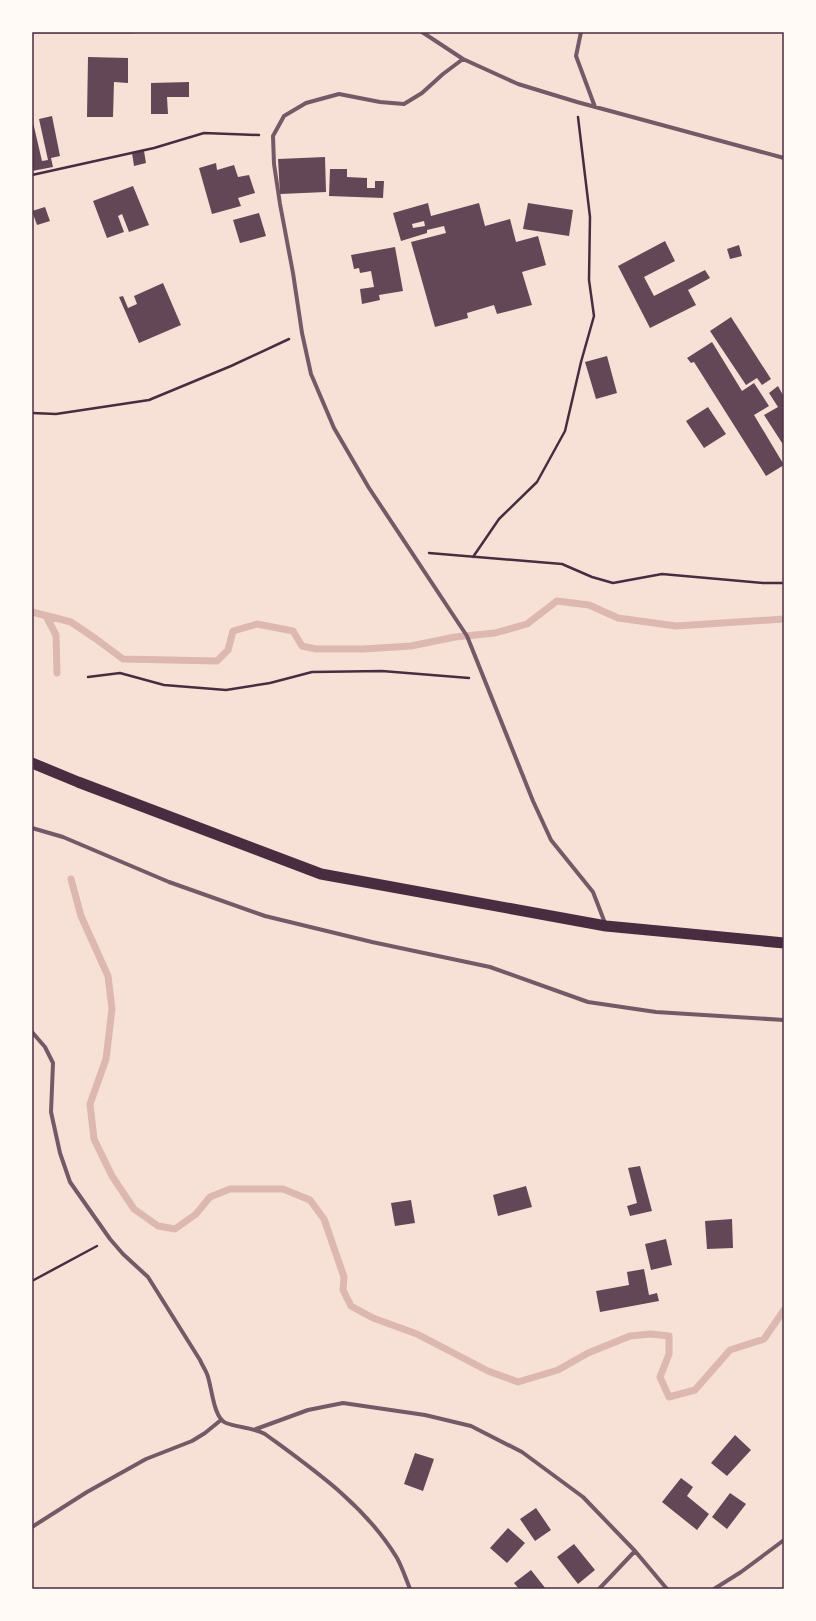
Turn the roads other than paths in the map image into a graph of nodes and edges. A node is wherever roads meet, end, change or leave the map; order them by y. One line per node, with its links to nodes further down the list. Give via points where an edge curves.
1 (422, 32): 3 (street)
2 (581, 32): 4 (street, via 576,56)
3 (463, 58): 4 (street, via 518,84); 8 (street, via 422,93 404,104 339,94 306,103 284,116 273,136 280,204 311,374 334,428 369,488 467,636 532,801 551,840 593,892)
4 (595, 107): 5 (street)
5 (784, 158)
6 (32, 763): 8 (highway, via 321,874)
7 (32, 828): 10 (street, via 63,837 169,882 265,916 490,967 588,1002 656,1012)
8 (606, 926): 9 (highway)
9 (784, 943)
10 (784, 1020)
11 (32, 1032): 12 (street, via 45,1047 53,1063 51,1112 60,1153 70,1182 110,1239 148,1277 200,1360)
12 (221, 1420): 13 (street); 14 (street, via 205,1434 146,1459 86,1492)
13 (256, 1429): 16 (street, via 308,1410 343,1403 425,1415 471,1426 522,1452 583,1497); 17 (street, via 347,1498 381,1534 398,1560)
14 (32, 1527)
15 (784, 1540): 20 (street)
16 (635, 1552): 18 (street); 19 (street)
17 (410, 1589)
18 (599, 1589)
19 (667, 1589)
20 (714, 1589)

